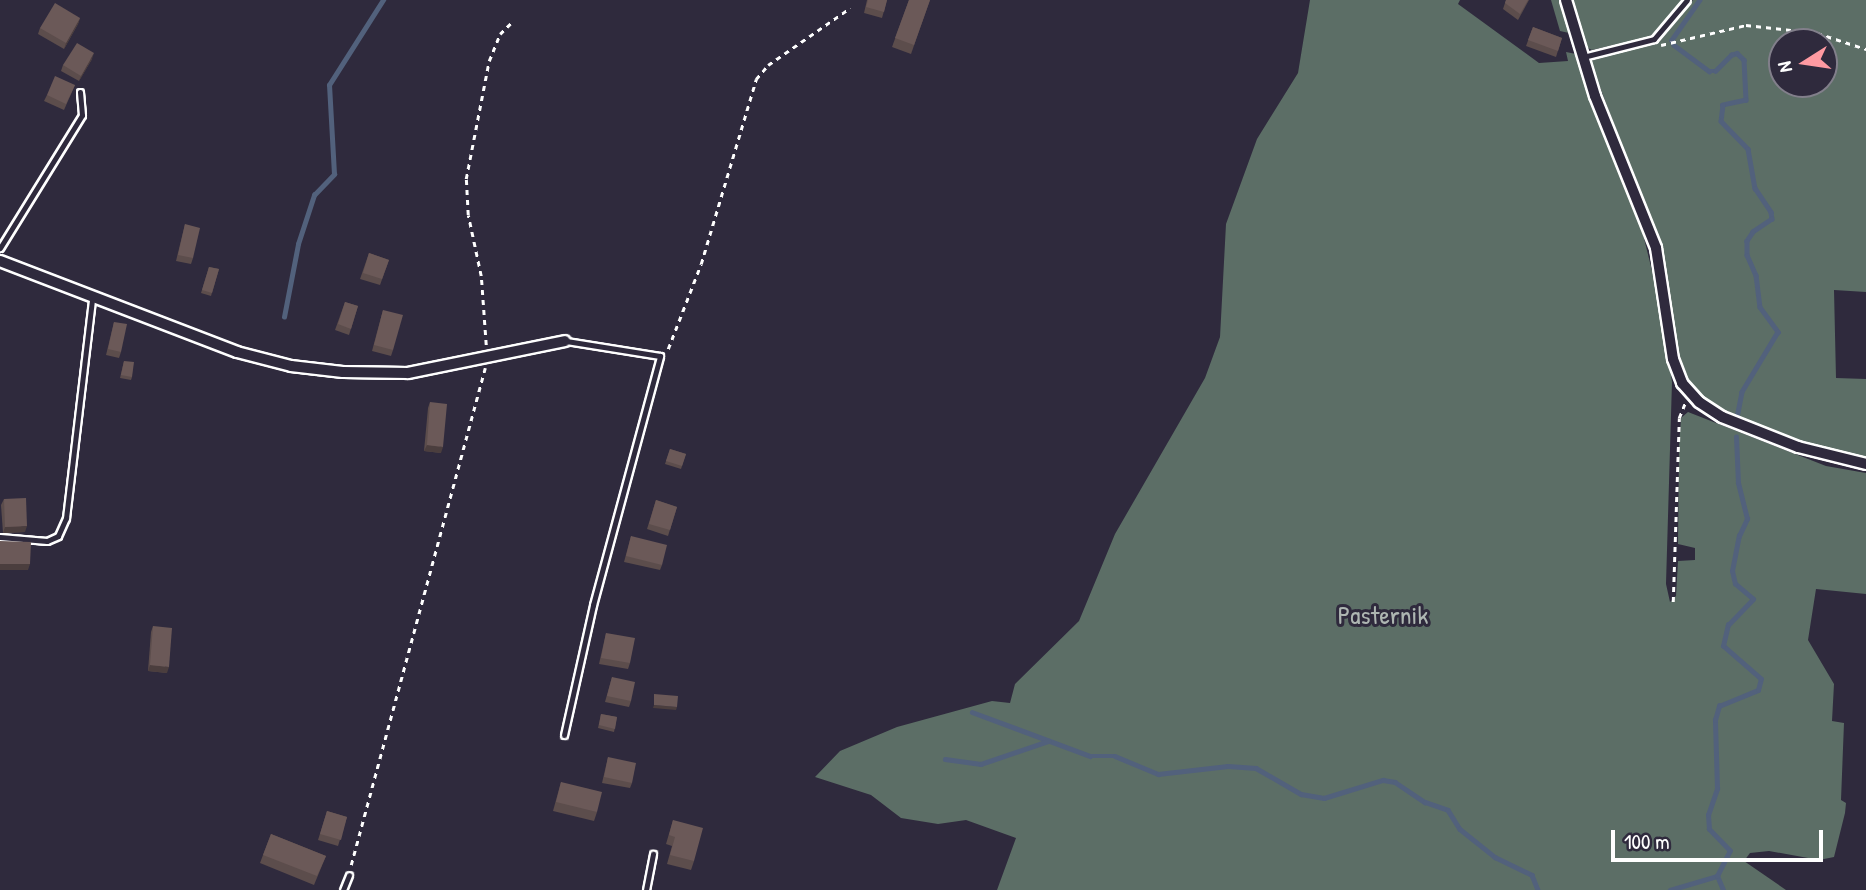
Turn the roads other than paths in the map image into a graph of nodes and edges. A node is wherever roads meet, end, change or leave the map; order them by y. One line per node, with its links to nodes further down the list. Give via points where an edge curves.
1 (1566, 0): 3 (street)
2 (1687, 0): 3 (lane, via 1654,39)
3 (1583, 57): 9 (street, via 1650,230 1665,293 1673,359 1691,394 1709,411 1766,435)
4 (80, 92): 5 (lane, via 82,115)
5 (0, 248)
6 (0, 261): 7 (street)
7 (92, 300): 8 (street, via 237,352 291,366 408,373); 10 (lane, via 66,518 58,536 47,541)
8 (565, 341): 11 (lane, via 660,356)
9 (1866, 464)
10 (0, 537)
11 (564, 735)
12 (653, 854): 15 (lane)
13 (349, 875): 14 (lane)
14 (343, 890)
15 (646, 890)

